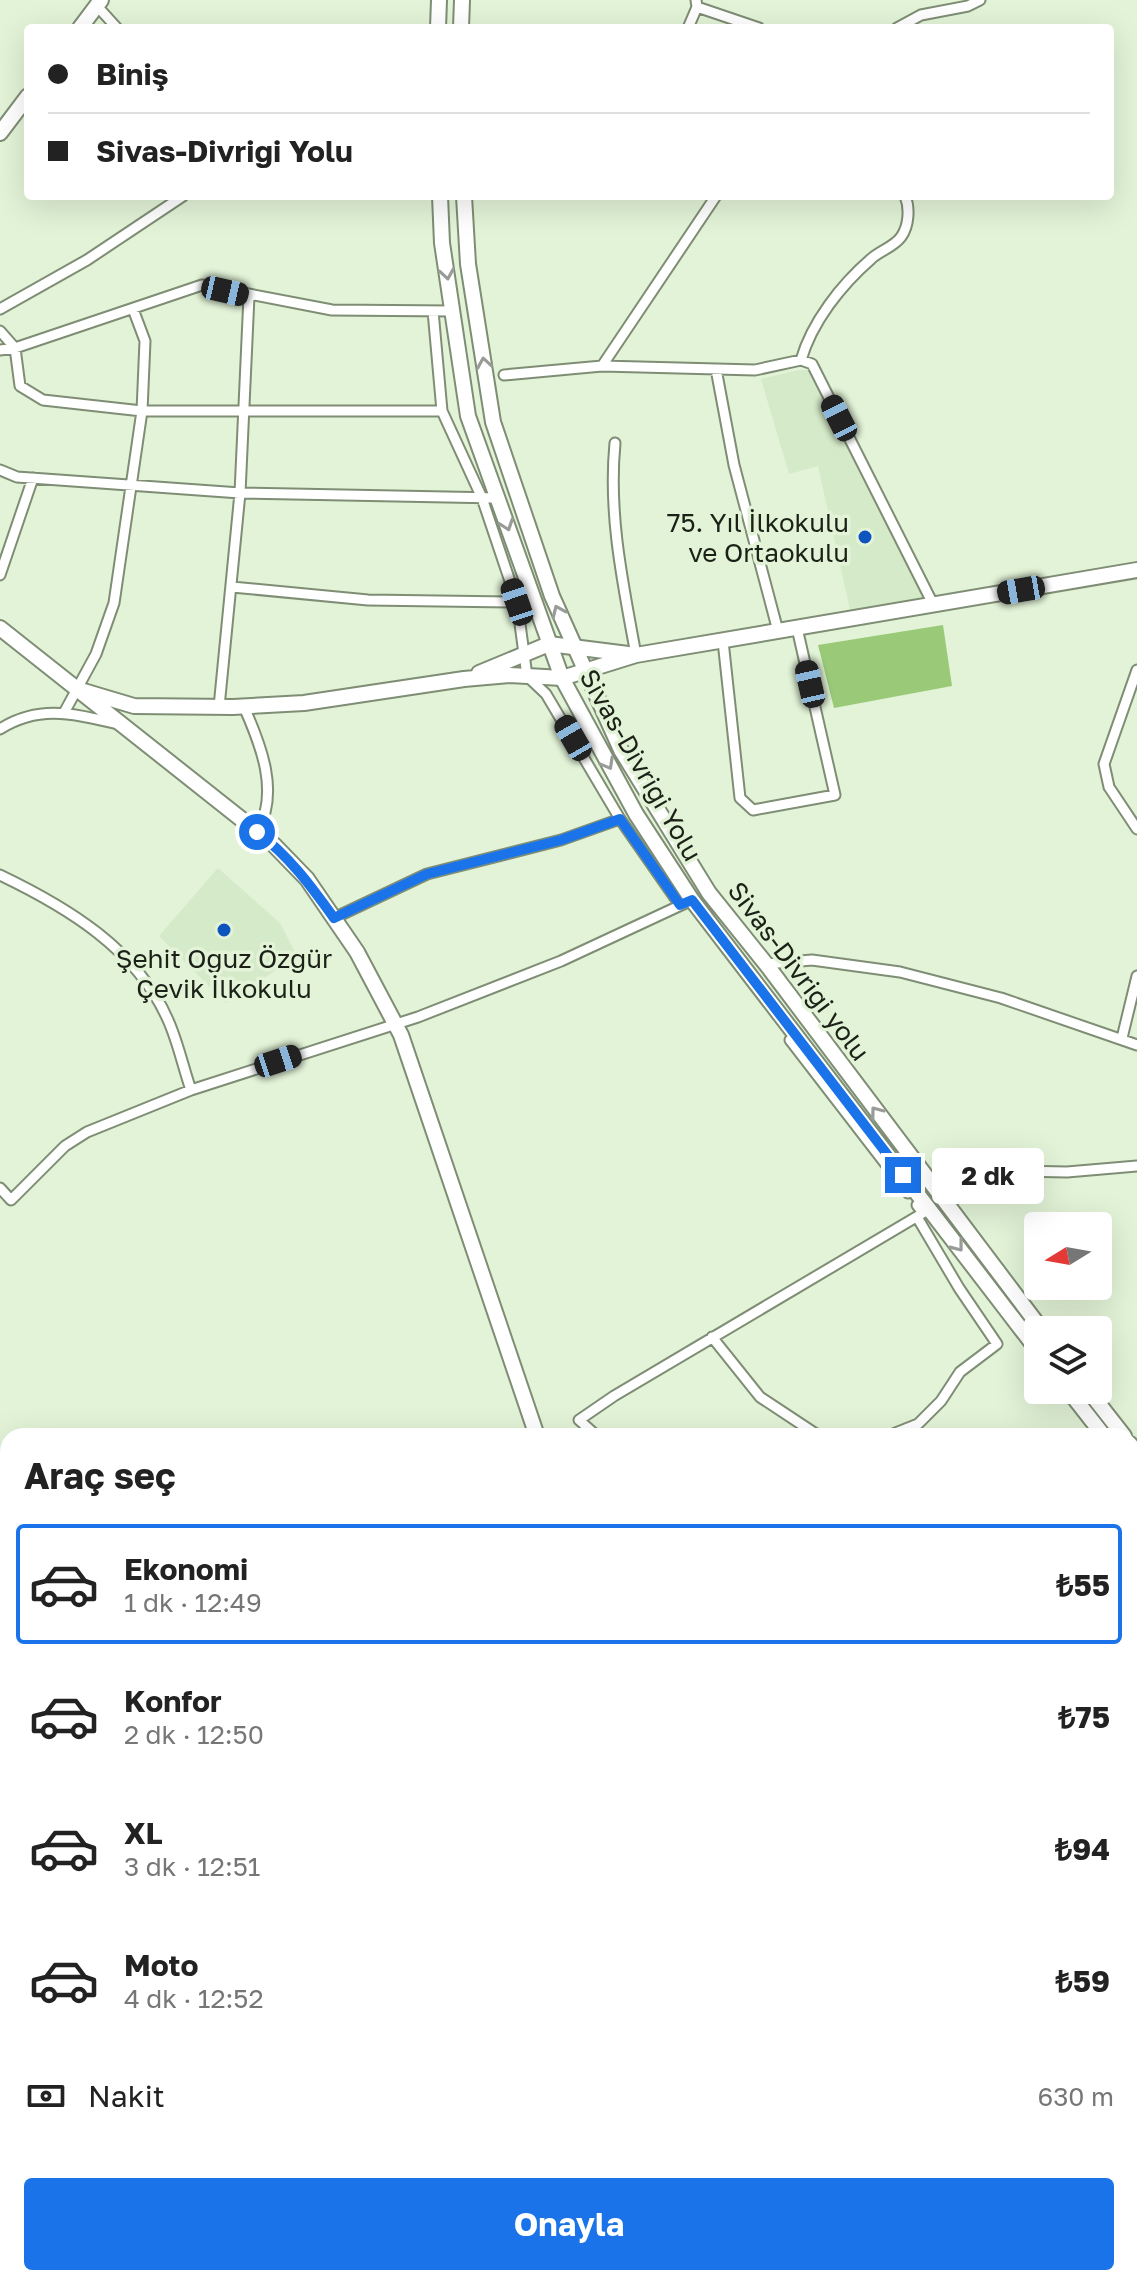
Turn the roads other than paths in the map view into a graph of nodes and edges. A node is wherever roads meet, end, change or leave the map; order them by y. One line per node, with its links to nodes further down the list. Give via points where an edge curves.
1 (439, 0): 8 (main road)
2 (462, 0): 9 (main road)
3 (980, 0): 12 (street)
4 (99, 3): 6 (main road); 7 (street)
5 (697, 4): 10 (street); 11 (street)
6 (83, 24)
7 (114, 24)
8 (438, 24)
9 (461, 24)
10 (690, 24)
11 (749, 24)
12 (904, 24)
13 (24, 101): 14 (main road)
14 (0, 133)
15 (177, 200): 21 (street)
16 (440, 200): 24 (main road, Sivas-Divriği Yolu, one-way to 24)
17 (464, 200): 52 (main road, Sivas-Divriği yolu, one-way to 17, via 493,422 468,264)
18 (713, 200): 29 (street)
19 (907, 200): 28 (street, via 908,220 901,238 871,258 834,299 807,340)
20 (249, 296): 22 (street, via 202,285); 23 (street, via 332,310); 32 (street)
21 (0, 309)
22 (133, 309): 26 (street); 33 (street, via 145,341)
23 (433, 311): 24 (street); 34 (street)
24 (452, 311): 41 (main road, Sivas-Divriği Yolu, via 468,416)
25 (0, 331): 26 (street)
26 (15, 348): 27 (street); 33 (street, via 20,386 43,400)
27 (0, 350)
28 (801, 360): 30 (street, via 755,370); 46 (street, via 812,364)
29 (602, 366): 30 (street); 31 (street)
30 (716, 369): 49 (street, via 734,465)
31 (504, 375)
32 (244, 410): 33 (street); 34 (street); 39 (street)
33 (142, 411): 38 (street)
34 (442, 411): 40 (street)
35 (615, 443): 54 (street, via 617,556)
36 (0, 470): 37 (street)
37 (33, 478): 38 (street); 43 (street)
38 (131, 485): 39 (street); 60 (street, via 114,603)
39 (240, 493): 40 (street); 44 (street)
40 (482, 498): 41 (street); 45 (street)
41 (498, 498): 51 (main road, Sivas-Divriği Yolu, one-way to 51)
42 (1137, 570): 46 (main road)
43 (0, 575)
44 (232, 587): 45 (street, via 368,600); 61 (street)
45 (517, 602): 53 (street)
46 (934, 606): 47 (main road)
47 (797, 628): 49 (main road); 50 (street, via 835,795 753,810 740,798)
48 (1, 630): 60 (main road)
49 (778, 631): 50 (main road)
50 (723, 641): 54 (main road)
51 (549, 644): 52 (main road); 53 (main road); 58 (main road, Sivas-Divriği Yolu)
52 (574, 646): 54 (main road); 55 (main road, Sivas-Divriği yolu)
53 (526, 654): 57 (street); 59 (main road)
54 (636, 655): 55 (main road)
55 (585, 670): 58 (main road); 72 (main road, Sivas-Divriği yolu, via 621,750 709,893)
56 (1137, 670): 67 (street, via 1104,764 1109,787)
57 (527, 676): 58 (main road); 59 (main road); 66 (street, via 546,694)
58 (562, 678): 70 (main road, Sivas-Divriği Yolu, one-way to 70)
59 (464, 679): 62 (main road)
60 (77, 689): 61 (main road, via 134,706); 63 (street); 64 (main road)
61 (219, 707): 62 (main road)
62 (244, 707): 68 (street, via 269,782 265,818)
63 (65, 711): 64 (street); 65 (street, via 19,717)
64 (121, 725): 68 (main road)
65 (0, 729)
66 (620, 819): 70 (street); 71 (street, via 561,840 427,874)
67 (1137, 829)
68 (257, 832): 71 (main road, via 307,879)
69 (0, 875): 77 (street, via 45,896 98,932 136,970 167,1019)
70 (686, 902): 74 (street, via 561,961); 81 (street, via 923,1213); 83 (main road, Sivas-Divriği Yolu, one-way to 83)
71 (334, 918): 74 (main road)
72 (766, 964): 75 (street, via 812,960 900,972); 80 (main road, Sivas-Divriği yolu, one-way to 72)
73 (1137, 976): 75 (street)
74 (395, 1023): 77 (street); 87 (main road)
75 (1122, 1038): 76 (street)
76 (1137, 1045)
77 (191, 1090): 79 (street, via 76,1139 11,1200)
78 (1137, 1166): 80 (street, via 973,1176)
79 (0, 1188)
80 (939, 1197): 82 (main road, Sivas-Divriği yolu)
81 (917, 1217): 84 (street); 90 (street, via 997,1344 960,1372 941,1401)
82 (1031, 1316)
83 (1024, 1333)
84 (712, 1337): 88 (street, via 579,1420); 89 (street, via 760,1397)
85 (1079, 1404): 91 (main road)
86 (1099, 1404): 92 (main road)
87 (534, 1428)
88 (588, 1428)
89 (807, 1428)
90 (908, 1428)
91 (1098, 1428)
92 (1118, 1428)

